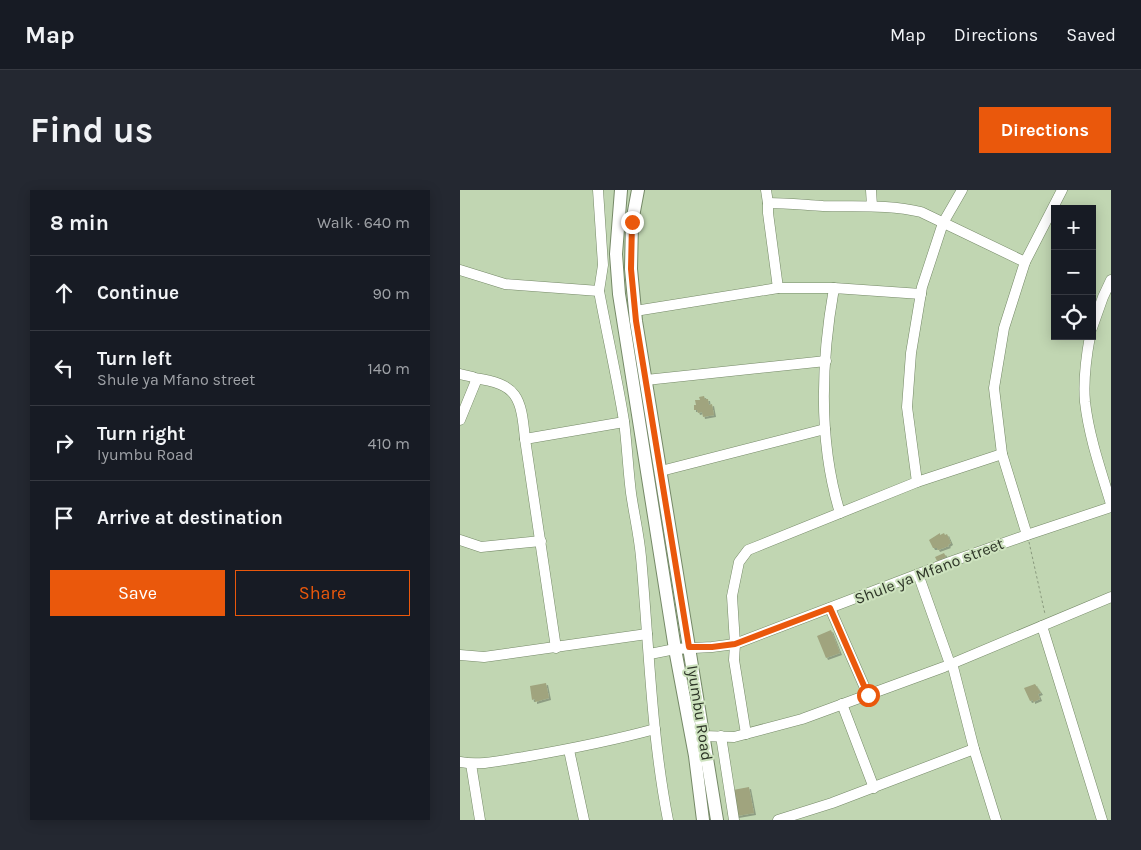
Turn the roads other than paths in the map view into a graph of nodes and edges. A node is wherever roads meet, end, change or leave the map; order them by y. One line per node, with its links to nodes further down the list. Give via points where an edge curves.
1 (598, 190): 16 (street, via 602,265)
2 (621, 190): 46 (main road, Iyumbu Road, via 616,254 619,294)
3 (638, 190): 18 (main road, Iyumbu Road, via 632,222 631,269)
4 (766, 190): 8 (street)
5 (871, 190): 9 (street)
6 (962, 190): 10 (street)
7 (1062, 190): 11 (street)
8 (768, 203): 9 (street); 14 (street)
9 (872, 206): 10 (street, via 907,208)
10 (943, 223): 11 (street); 17 (street)
11 (1025, 262): 29 (street, via 1004,328 994,388)
12 (460, 270): 16 (street, via 506,284)
13 (1111, 280): 19 (street)
14 (778, 288): 15 (street); 18 (street)
15 (834, 288): 17 (street); 21 (street, via 827,327)
16 (599, 291): 26 (street)
17 (920, 294): 32 (street, via 907,407)
18 (635, 311): 24 (main road, Iyumbu Road)
19 (1096, 317)
20 (1089, 340): 31 (street, via 1085,401 1091,437)
21 (826, 361): 24 (street); 27 (street)
22 (460, 374): 23 (street)
23 (474, 378): 25 (street); 28 (street, via 501,383 514,394 523,414)
24 (646, 380): 30 (main road, Iyumbu Road)
25 (460, 420)
26 (624, 422): 28 (street); 42 (street, via 641,555)
27 (825, 429): 30 (street); 34 (street, via 832,487)
28 (525, 439): 37 (street)
29 (1002, 454): 32 (street); 35 (street)
30 (660, 471): 44 (main road, Iyumbu Road)
31 (1106, 472): 33 (street)
32 (917, 482): 34 (street)
33 (1111, 506): 35 (street, Shule ya Mfano street)
34 (840, 513): 43 (street, via 748,550 739,562 732,596)
35 (1027, 534): 38 (street, Shule ya Mfano street)
36 (460, 540): 37 (street, via 481,546)
37 (541, 541): 45 (street)
38 (918, 574): 40 (street, Shule ya Mfano street); 49 (street)
39 (1111, 597): 41 (street)
40 (830, 608): 43 (street, Shule ya Mfano street); 50 (street)
41 (1042, 626): 49 (street); 69 (street)
42 (646, 634): 45 (street); 47 (street)
43 (735, 644): 44 (street, Shule ya Mfano street); 53 (street, via 734,660)
44 (689, 647): 46 (street, Shule ya Mfano street); 54 (main road, Iyumbu Road)
45 (556, 648): 48 (street, via 484,657)
46 (675, 649): 47 (street, Shule ya Mfano street); 64 (main road, Iyumbu Road)
47 (650, 654): 52 (street)
48 (460, 655)
49 (951, 664): 50 (street); 56 (street)
50 (868, 695): 51 (street)
51 (842, 704): 53 (street); 60 (street)
52 (655, 729): 57 (street); 63 (street, via 660,782)
53 (746, 734): 55 (street)
54 (703, 736): 55 (street); 65 (main road, Iyumbu Road)
55 (721, 736): 66 (street)
56 (974, 749): 60 (street); 68 (street)
57 (569, 750): 59 (street); 62 (street)
58 (460, 762): 59 (street)
59 (471, 764): 61 (street)
60 (874, 788): 67 (street)
61 (480, 820)
62 (584, 820)
63 (668, 820)
64 (703, 820)
65 (718, 820)
66 (734, 820)
67 (778, 820)
68 (996, 820)
69 (1102, 820)

